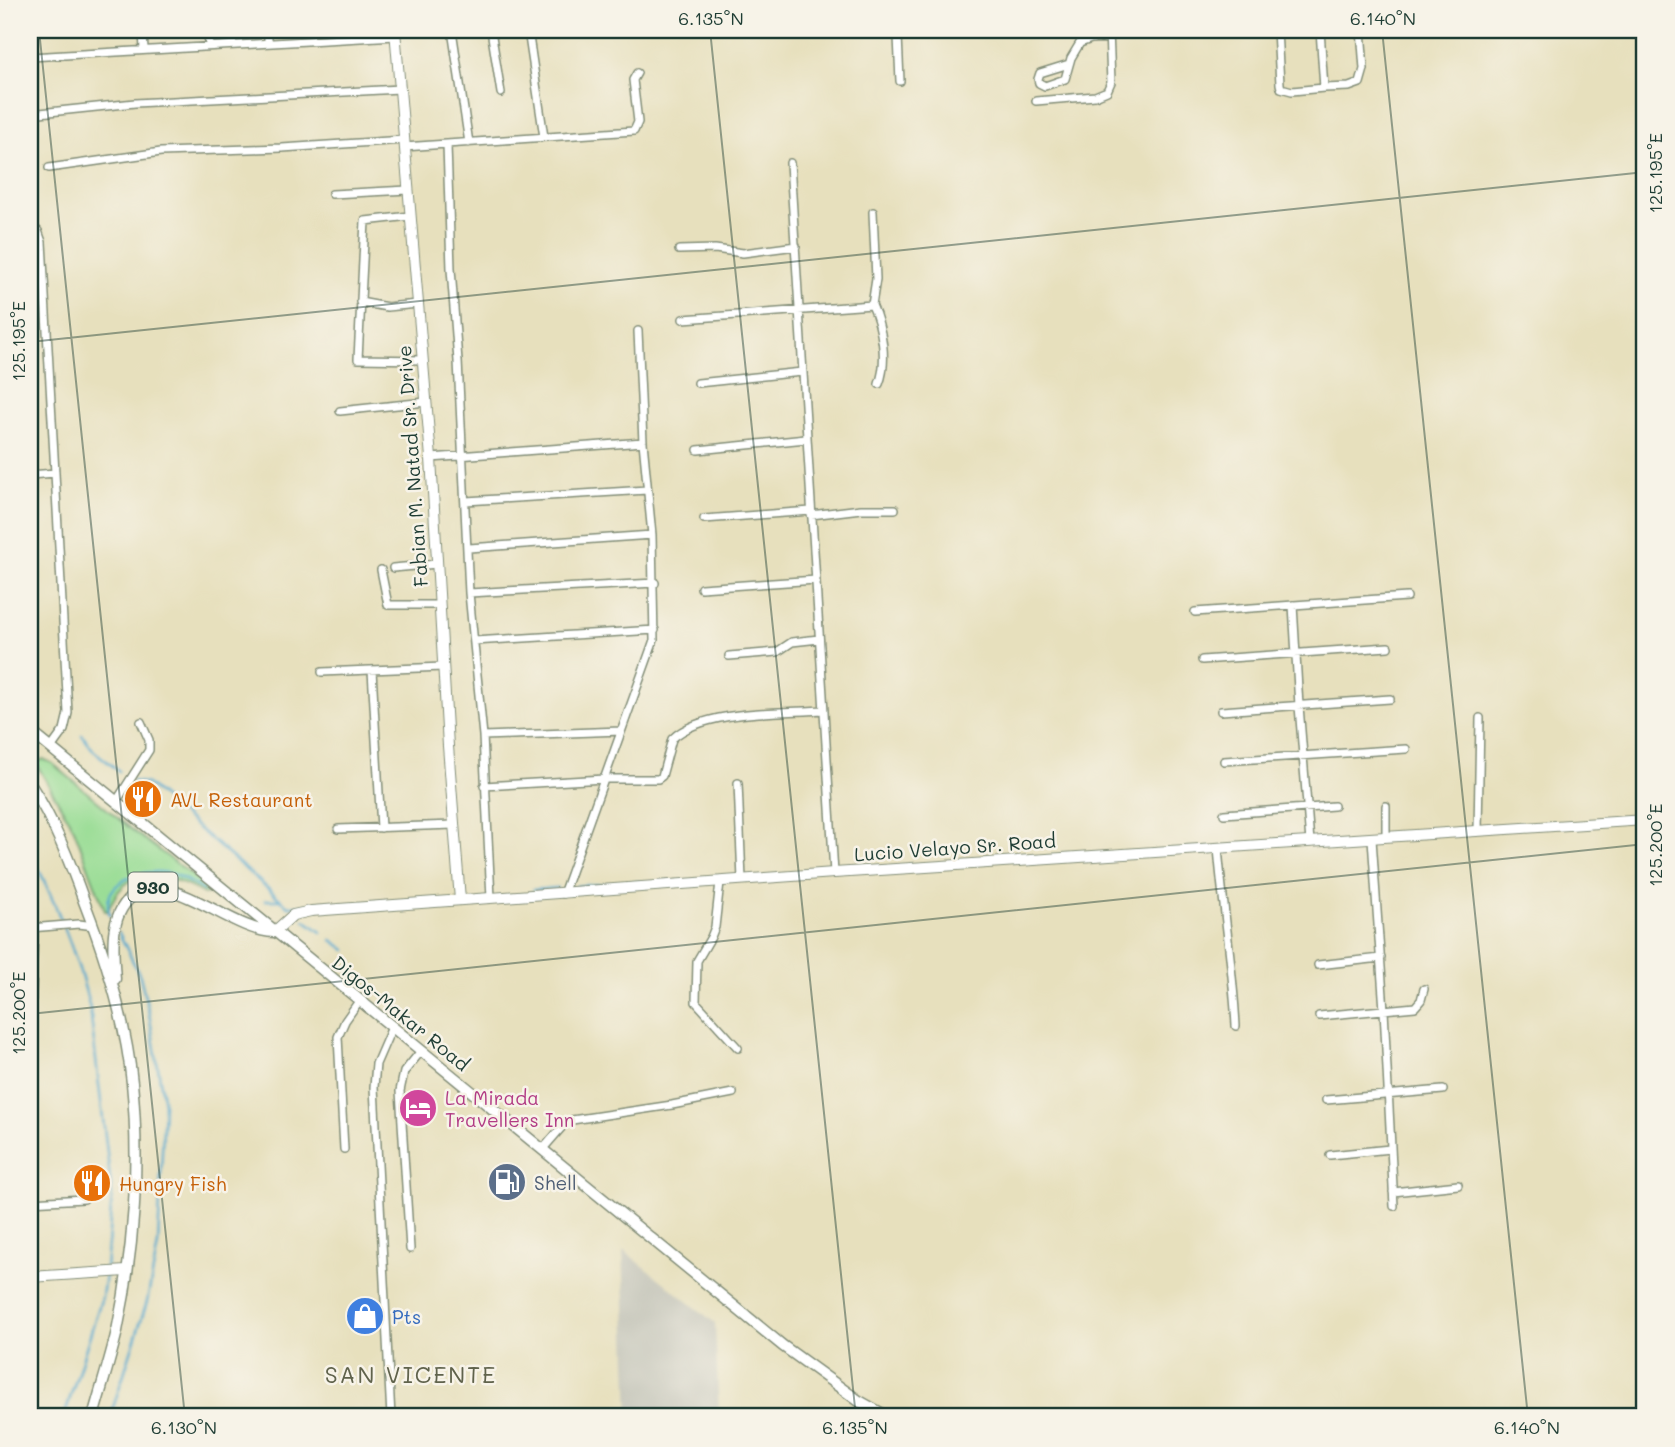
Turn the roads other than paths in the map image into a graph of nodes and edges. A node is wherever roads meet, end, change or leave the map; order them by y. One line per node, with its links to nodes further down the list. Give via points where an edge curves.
1 (143, 30): 18 (street)
2 (208, 30): 17 (street)
3 (268, 30): 16 (street)
4 (329, 30): 15 (street)
5 (452, 30): 30 (street)
6 (491, 30): 25 (street)
7 (528, 30): 28 (street)
8 (923, 30): 13 (street)
9 (1277, 30): 23 (street, via 1281,88)
10 (1320, 30): 23 (street)
11 (1361, 30): 23 (street, via 1364,69 1360,83)
12 (395, 33): 15 (street); 24 (main road, Fabian M. Natad Sr. Drive)
13 (898, 33): 22 (street)
14 (1110, 34): 20 (street, via 1080,43); 26 (street, via 1111,82 1107,91)
15 (329, 39): 16 (street)
16 (268, 43): 17 (street)
17 (209, 46): 18 (street)
18 (144, 50): 19 (street)
19 (30, 57)
20 (1069, 64)
21 (637, 73): 28 (street, via 633,79 638,122 634,131)
22 (900, 81)
23 (1324, 88)
24 (400, 89): 27 (street, via 135,103); 29 (main road, Fabian M. Natad Sr. Drive)
25 (501, 93)
26 (1036, 101)
27 (30, 114)
28 (544, 137): 30 (street)
29 (404, 143): 31 (street); 33 (street, via 161,152); 34 (main road, Fabian M. Natad Sr. Drive)
30 (469, 143): 31 (street)
31 (447, 145): 56 (street)
32 (790, 163): 39 (street)
33 (49, 169)
34 (408, 190): 35 (street); 37 (main road, Fabian M. Natad Sr. Drive)
35 (332, 194)
36 (873, 212): 43 (street, via 876,262)
37 (410, 216): 41 (street, via 365,221); 42 (main road, Fabian M. Natad Sr. Drive)
38 (30, 227): 58 (street, via 42,242)
39 (796, 246): 40 (street, via 743,253); 44 (street)
40 (679, 250)
41 (360, 302): 42 (street, via 387,307); 47 (street, via 358,361)
42 (418, 303): 47 (main road, Fabian M. Natad Sr. Drive)
43 (872, 305): 44 (street); 50 (street, via 881,330)
44 (798, 310): 45 (street); 48 (street)
45 (683, 319)
46 (638, 331): 54 (street)
47 (423, 360): 51 (main road, Fabian M. Natad Sr. Drive)
48 (802, 372): 49 (street); 53 (street)
49 (698, 383)
50 (878, 384)
51 (426, 402): 52 (street); 57 (main road, Fabian M. Natad Sr. Drive)
52 (340, 411)
53 (806, 439): 55 (street); 63 (street)
54 (643, 442): 56 (street); 60 (street)
55 (698, 450)
56 (462, 456): 57 (street); 61 (street)
57 (431, 457): 67 (main road, Fabian M. Natad Sr. Drive)
58 (55, 473): 59 (street); 97 (street, via 68,713 64,730)
59 (30, 475)
60 (647, 489): 61 (street); 65 (street)
61 (466, 501): 66 (street)
62 (895, 509): 63 (street)
63 (811, 513): 64 (street); 70 (street)
64 (705, 519)
65 (652, 535): 66 (street); 71 (street)
66 (469, 548): 73 (street)
67 (437, 564): 68 (street); 75 (main road, Fabian M. Natad Sr. Drive)
68 (393, 568)
69 (381, 570): 75 (street, via 388,605)
70 (816, 580): 72 (street); 79 (street)
71 (654, 583): 73 (street); 78 (street)
72 (701, 588)
73 (470, 593): 80 (street)
74 (1407, 597): 76 (street)
75 (439, 605): 85 (main road, Fabian M. Natad Sr. Drive)
76 (1293, 606): 77 (street); 82 (street)
77 (1195, 612)
78 (655, 630): 80 (street); 95 (street)
79 (819, 639): 83 (street, via 792,642 777,652); 90 (street)
80 (474, 641): 96 (street)
81 (1388, 647): 82 (street)
82 (1296, 655): 84 (street); 89 (street)
83 (729, 656)
84 (1202, 660)
85 (443, 667): 86 (street); 111 (main road, Fabian M. Natad Sr. Drive)
86 (372, 670): 87 (street); 112 (street)
87 (322, 672)
88 (1390, 699): 89 (street)
89 (1299, 706): 91 (street); 99 (street)
90 (824, 710): 101 (street, via 739,716 693,725 672,738 660,778); 120 (street)
91 (1221, 711)
92 (1480, 718): 114 (street)
93 (141, 722): 105 (street, via 149,750)
94 (30, 731): 97 (main road, Digos-Makar Road)
95 (621, 731): 96 (street); 101 (street)
96 (483, 736): 104 (street)
97 (51, 748): 105 (main road, Digos-Makar Road)
98 (1406, 749): 99 (street)
99 (1303, 757): 100 (street); 108 (street)
100 (1224, 761)
101 (604, 779): 104 (street); 124 (street)
102 (738, 783): 121 (street)
103 (30, 784): 127 (main road, 930, via 58,835)
104 (484, 786): 125 (street)
105 (116, 802): 129 (main road, Digos-Makar Road)
106 (1334, 806): 108 (street)
107 (1385, 806): 115 (street)
108 (1307, 808): 109 (street); 117 (street)
109 (1224, 814)
110 (1645, 820): 114 (main road, Lucio Velayo Sr. Road)
111 (454, 825): 112 (street); 126 (main road, Fabian M. Natad Sr. Drive)
112 (381, 828): 113 (street)
113 (338, 829)
114 (1478, 831): 115 (main road, Lucio Velayo Sr. Road)
115 (1386, 838): 116 (main road, Lucio Velayo Sr. Road)
116 (1372, 839): 117 (main road, Lucio Velayo Sr. Road); 130 (street)
117 (1310, 842): 118 (main road, Lucio Velayo Sr. Road)
118 (1218, 848): 120 (main road, Lucio Velayo Sr. Road); 137 (street)
119 (1645, 852): 123 (street)
120 (834, 873): 121 (main road, Lucio Velayo Sr. Road)
121 (742, 880): 122 (main road, Lucio Velayo Sr. Road)
122 (720, 882): 124 (main road, Lucio Velayo Sr. Road); 139 (street, via 715,927 697,961 695,1001)
123 (1645, 886)
124 (563, 894): 125 (main road, Lucio Velayo Sr. Road)
125 (491, 898): 126 (main road, Lucio Velayo Sr. Road)
126 (460, 900): 129 (main road, Lucio Velayo Sr. Road, via 300,913)
127 (94, 926): 128 (street); 133 (main road, 930)
128 (32, 928): 141 (street)
129 (274, 932): 133 (main road, 930, via 247,927 166,888 146,888 124,904 115,928); 134 (main road, Digos-Makar Road)
130 (1381, 958): 131 (street); 135 (street)
131 (1318, 965)
132 (1424, 989): 135 (street, via 1415,1007)
133 (115, 998): 156 (main road, 930, via 135,1114)
134 (359, 1001): 138 (main road, Digos-Makar Road); 146 (street, via 338,1037)
135 (1384, 1010): 136 (street); 144 (street)
136 (1319, 1016)
137 (1236, 1026)
138 (392, 1027): 140 (main road, Digos-Makar Road); 160 (street, via 376,1064 374,1087)
139 (738, 1048)
140 (421, 1051): 148 (main road, Digos-Makar Road); 155 (street, via 404,1072 400,1091)
141 (30, 1059)
142 (1443, 1090): 144 (street)
143 (733, 1093): 148 (street, via 572,1120)
144 (1387, 1095): 145 (street); 147 (street)
145 (1326, 1100)
146 (344, 1149)
147 (1390, 1149): 149 (street); 151 (street)
148 (542, 1150): 158 (main road, Digos-Makar Road)
149 (1330, 1155)
150 (1458, 1185): 151 (street)
151 (1393, 1192): 154 (street)
152 (84, 1199): 153 (street)
153 (30, 1202)
154 (1394, 1206)
155 (410, 1249)
156 (127, 1271): 157 (main road); 159 (main road, 930)
157 (30, 1277)
158 (866, 1411): 161 (main road, Digos-Makar Road)
159 (93, 1417)
160 (391, 1417)
161 (888, 1417)

